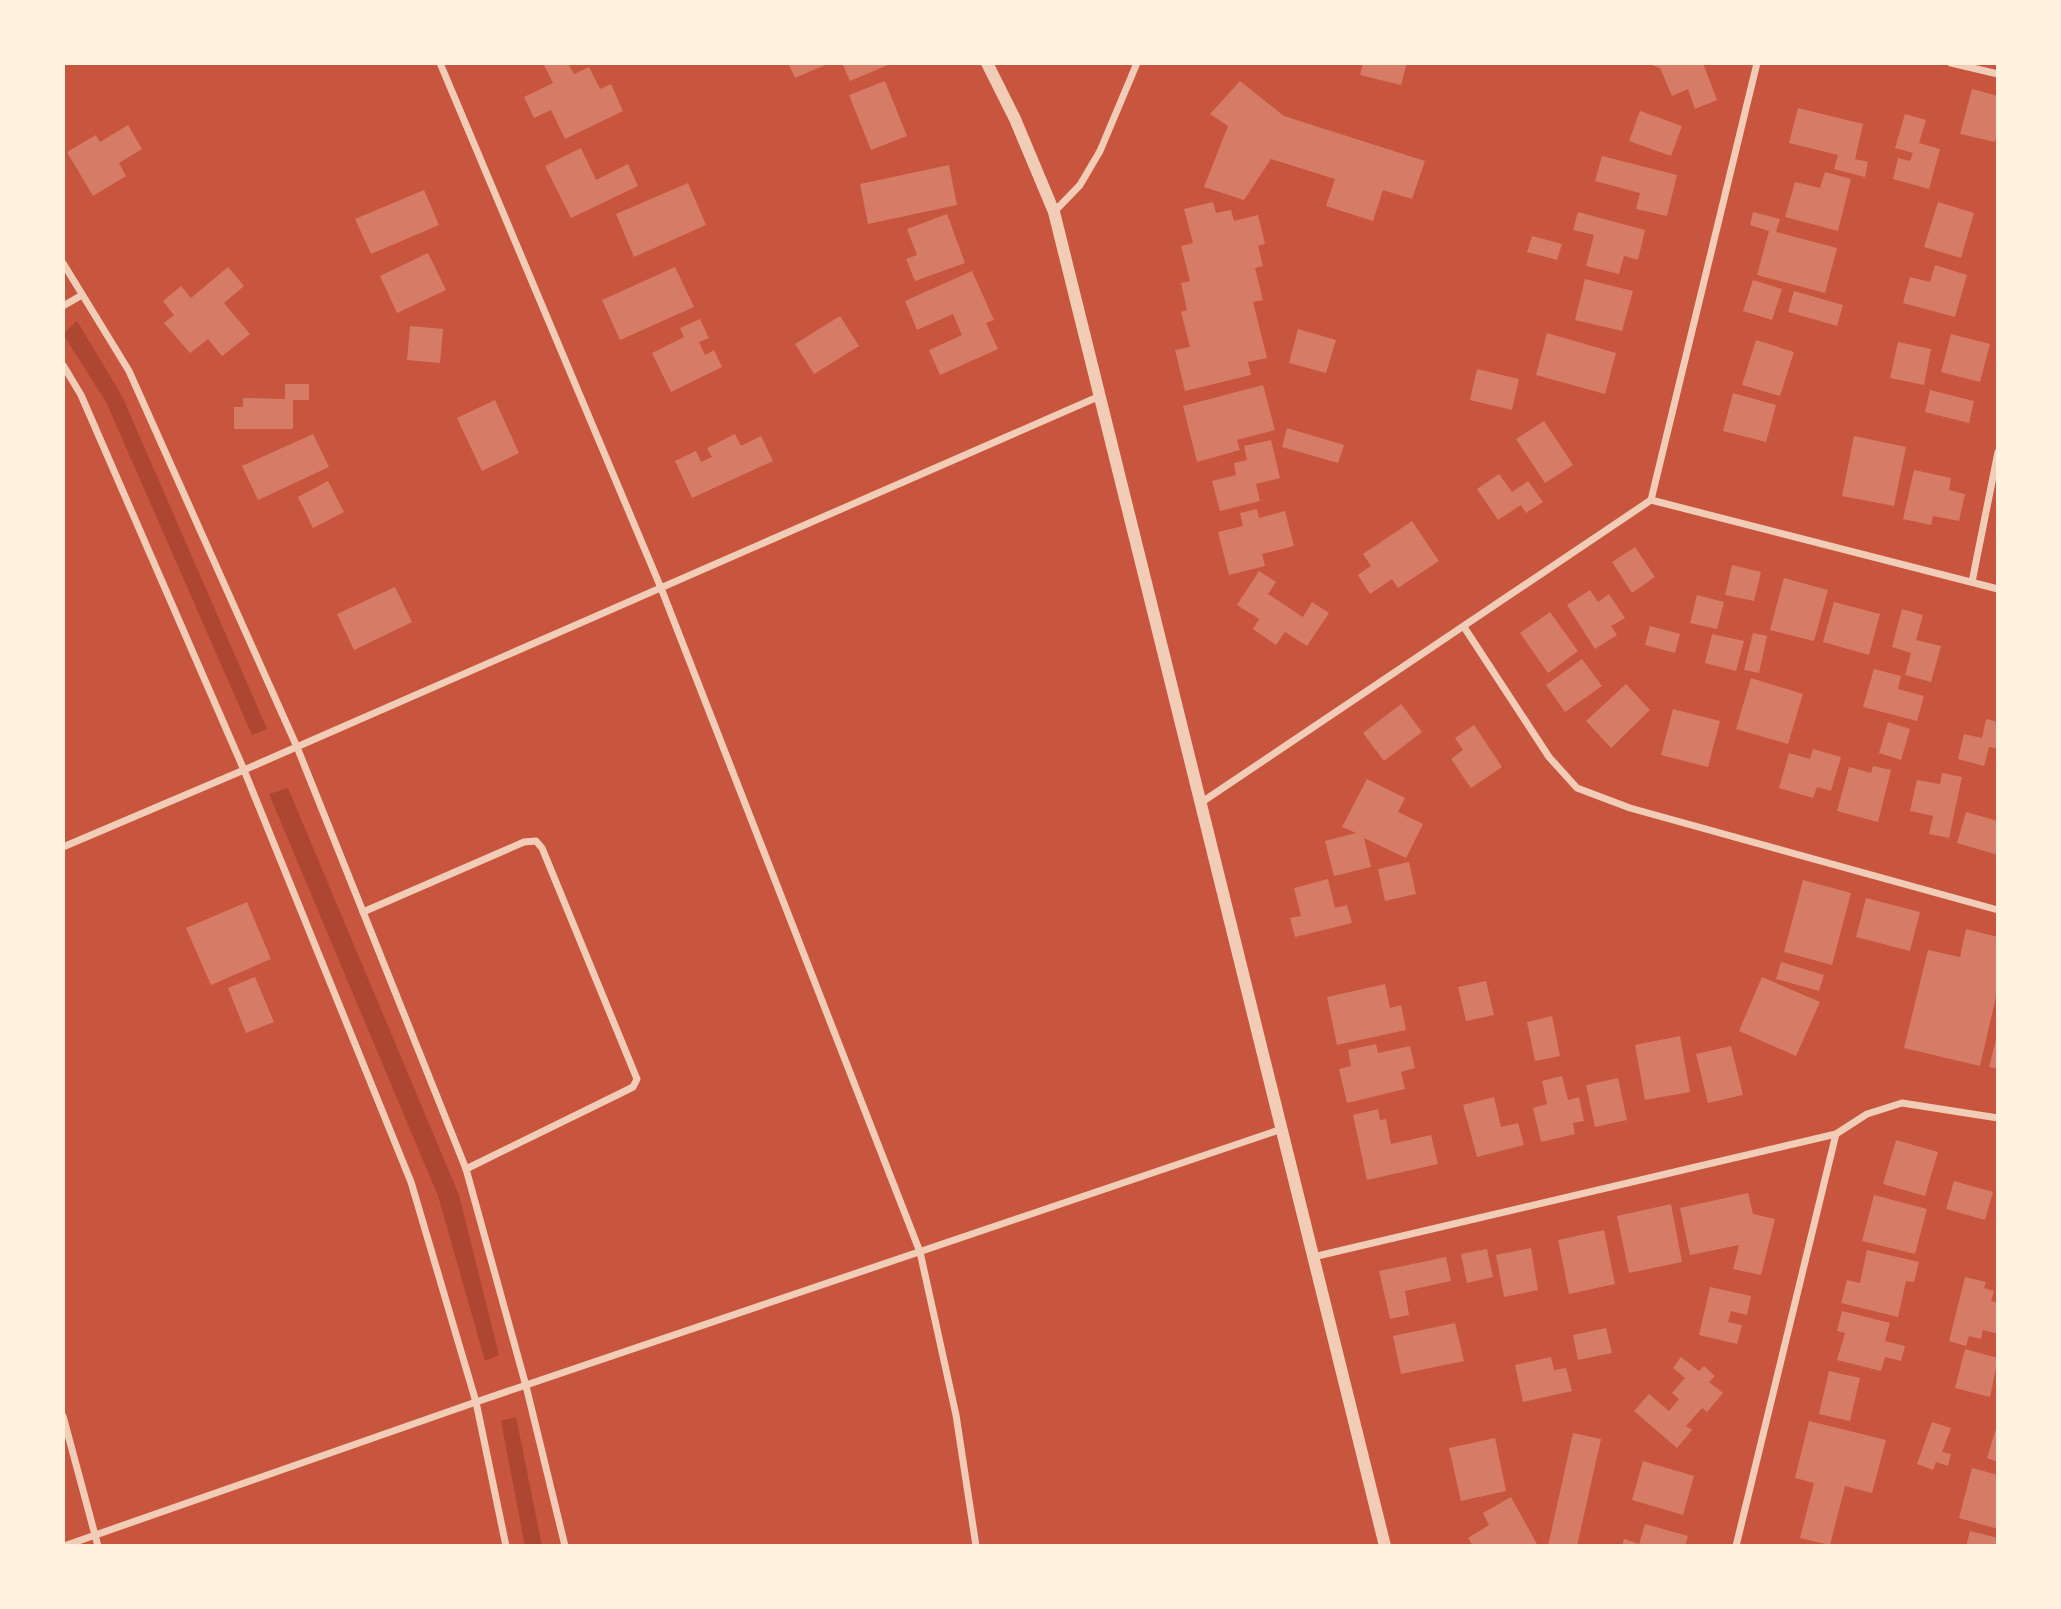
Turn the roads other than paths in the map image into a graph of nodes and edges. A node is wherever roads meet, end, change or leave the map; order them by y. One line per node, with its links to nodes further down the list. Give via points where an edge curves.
1 (440, 63): 16 (street)
2 (987, 63): 7 (street)
3 (1137, 63): 7 (street, via 1100,151 1080,186)
4 (1757, 63): 14 (street)
5 (1951, 63): 6 (street)
6 (1998, 74)
7 (1054, 212): 12 (street)
8 (63, 263): 9 (street)
9 (82, 295): 10 (street); 19 (street, via 129,371)
10 (63, 306)
11 (63, 365): 20 (street, via 81,395)
12 (1100, 396): 16 (street); 21 (street)
13 (1998, 452): 15 (street)
14 (1651, 500): 15 (street); 18 (street)
15 (1972, 582): 17 (street)
16 (662, 588): 19 (street); 29 (street)
17 (1998, 589)
18 (1464, 627): 21 (street); 23 (street, via 1549,757 1577,788 1630,808)
19 (297, 747): 20 (street); 24 (street)
20 (244, 770): 22 (street); 32 (street, via 411,1182)
21 (1202, 803): 26 (street)
22 (63, 846)
23 (1998, 910)
24 (363, 912): 28 (street); 28 (street, via 524,842 537,841 637,1079 633,1087)
25 (1998, 1118): 27 (street, via 1902,1103 1867,1114)
26 (1282, 1129): 29 (street); 30 (street)
27 (1836, 1135): 30 (street); 41 (street)
28 (466, 1169): 31 (street)
29 (920, 1252): 31 (street); 39 (street, via 956,1415)
30 (1313, 1257): 40 (street)
31 (526, 1386): 32 (street); 38 (street)
32 (477, 1402): 34 (street); 37 (street)
33 (63, 1416): 34 (street)
34 (97, 1535): 35 (street); 36 (street)
35 (64, 1546)
36 (98, 1546)
37 (506, 1546)
38 (565, 1546)
39 (976, 1546)
40 (1385, 1546)
41 (1736, 1546)

